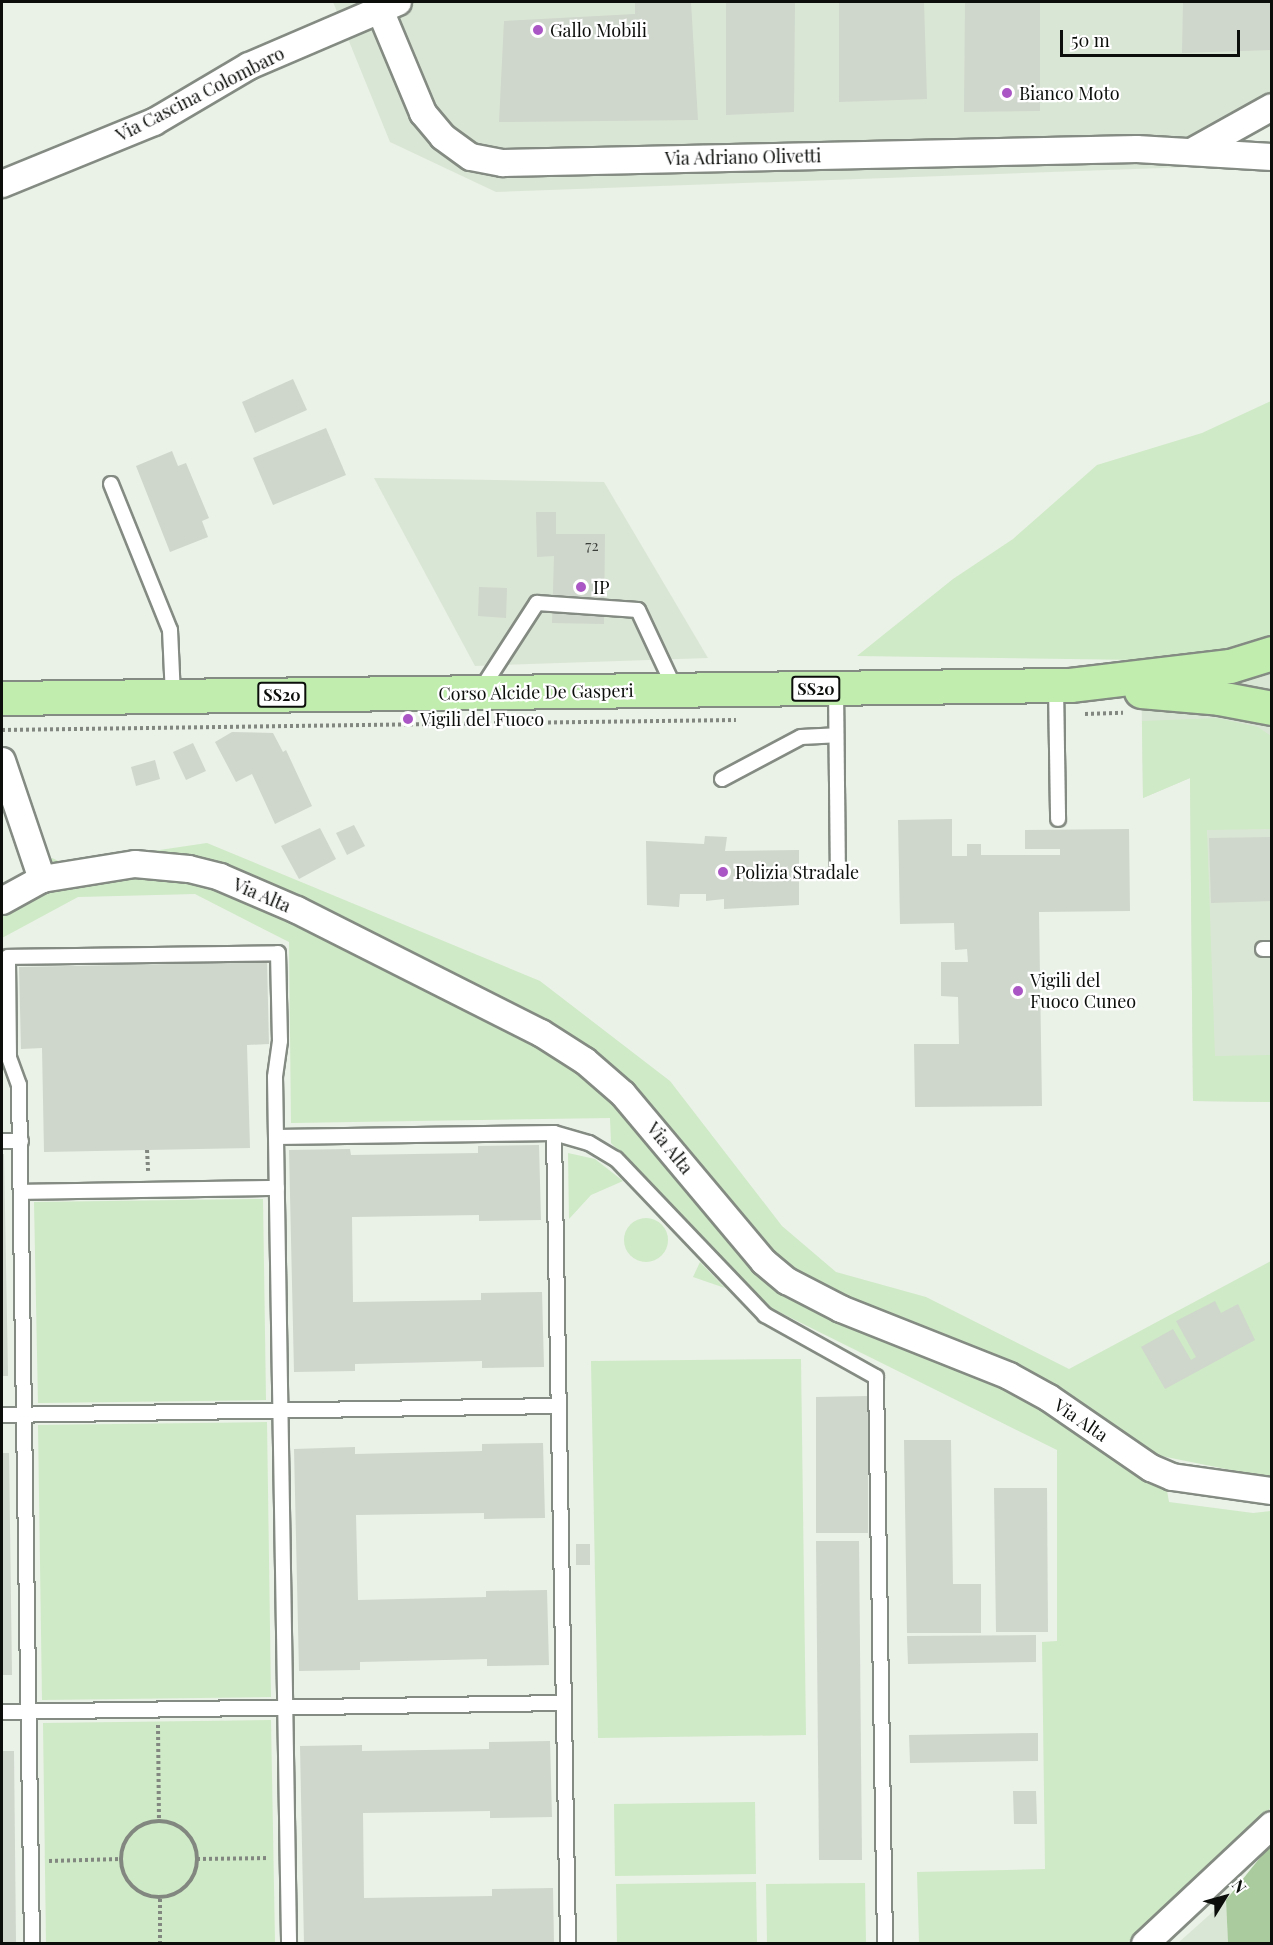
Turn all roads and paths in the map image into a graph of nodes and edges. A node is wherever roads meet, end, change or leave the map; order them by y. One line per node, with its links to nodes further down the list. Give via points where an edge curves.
1 (389, 6): 3 (street, Via Adriano Olivetti, via 423,113 443,137 471,157 503,163); 5 (street, Via Cascina Colombaro, via 249,66 154,122)
2 (1272, 107): 3 (street, Via Adriano Olivetti)
3 (1193, 151): 4 (street, Via Adriano Olivetti, via 1235,158)
4 (1272, 157)
5 (2, 184)
6 (111, 484): 12 (lane, via 170,630)
7 (1272, 653): 11 (main road, Corso Alcide De Gasperi / SS20, via 1230,666)
8 (836, 688): 9 (main road, Corso Alcide De Gasperi / SS20); 11 (main road, Corso Alcide De Gasperi / SS20); 18 (lane)
9 (676, 691): 10 (main road, Corso Alcide De Gasperi / SS20); 10 (lane, via 638,610 537,603)
10 (478, 693): 12 (main road, Corso Alcide De Gasperi / SS20)
11 (1061, 695): 14 (main road, Corso Alcide De Gasperi / SS20, via 1219,698); 15 (path); 21 (lane)
12 (173, 696): 13 (main road, Corso Alcide De Gasperi / SS20)
13 (2, 698)
14 (1272, 708)
15 (1132, 713)
16 (745, 720): 17 (path)
17 (2, 730)
18 (836, 735): 20 (lane, via 801,737); 22 (lane)
19 (2, 761): 23 (street)
20 (722, 779)
21 (1058, 819)
22 (838, 872)
23 (42, 879): 24 (street, Via Alta); 35 (street, Via Alta, via 113,866 189,869 220,877 394,956 541,1033 585,1061 623,1094 764,1262 786,1281 841,1309 1009,1376 1049,1398 1151,1468 1172,1477)
24 (2, 901)
25 (554, 1133): 26 (lane); 31 (lane); 53 (lane, via 589,1143 616,1160 765,1316 876,1377)
26 (276, 1137): 28 (lane, via 278,953 8,957 9,1057 19,1084); 29 (lane)
27 (2, 1141): 28 (lane)
28 (21, 1141): 30 (lane)
29 (277, 1188): 30 (lane); 32 (lane)
30 (21, 1192): 34 (lane)
31 (559, 1406): 32 (lane); 36 (lane)
32 (280, 1411): 34 (lane); 37 (lane)
33 (2, 1414): 34 (lane)
34 (25, 1414): 39 (lane)
35 (1272, 1491)
36 (564, 1703): 37 (lane); 52 (lane)
37 (285, 1708): 38 (lane); 44 (lane)
38 (158, 1709): 39 (lane); 41 (path)
39 (28, 1711): 40 (lane); 47 (lane)
40 (2, 1712)
41 (159, 1821): 45 (path, via 130,1832); 46 (path, via 187,1831)
42 (1272, 1825): 43 (street)
43 (1262, 1841): 54 (street)
44 (288, 1858): 46 (path); 51 (lane)
45 (120, 1859): 47 (path); 48 (path, via 124,1875 133,1886)
46 (197, 1859): 48 (path, via 188,1884 176,1893)
47 (30, 1861): 49 (lane)
48 (160, 1897): 50 (path)
49 (32, 1944)
50 (160, 1944)
51 (289, 1944)
52 (568, 1944)
53 (885, 1944)
54 (1145, 1944)

